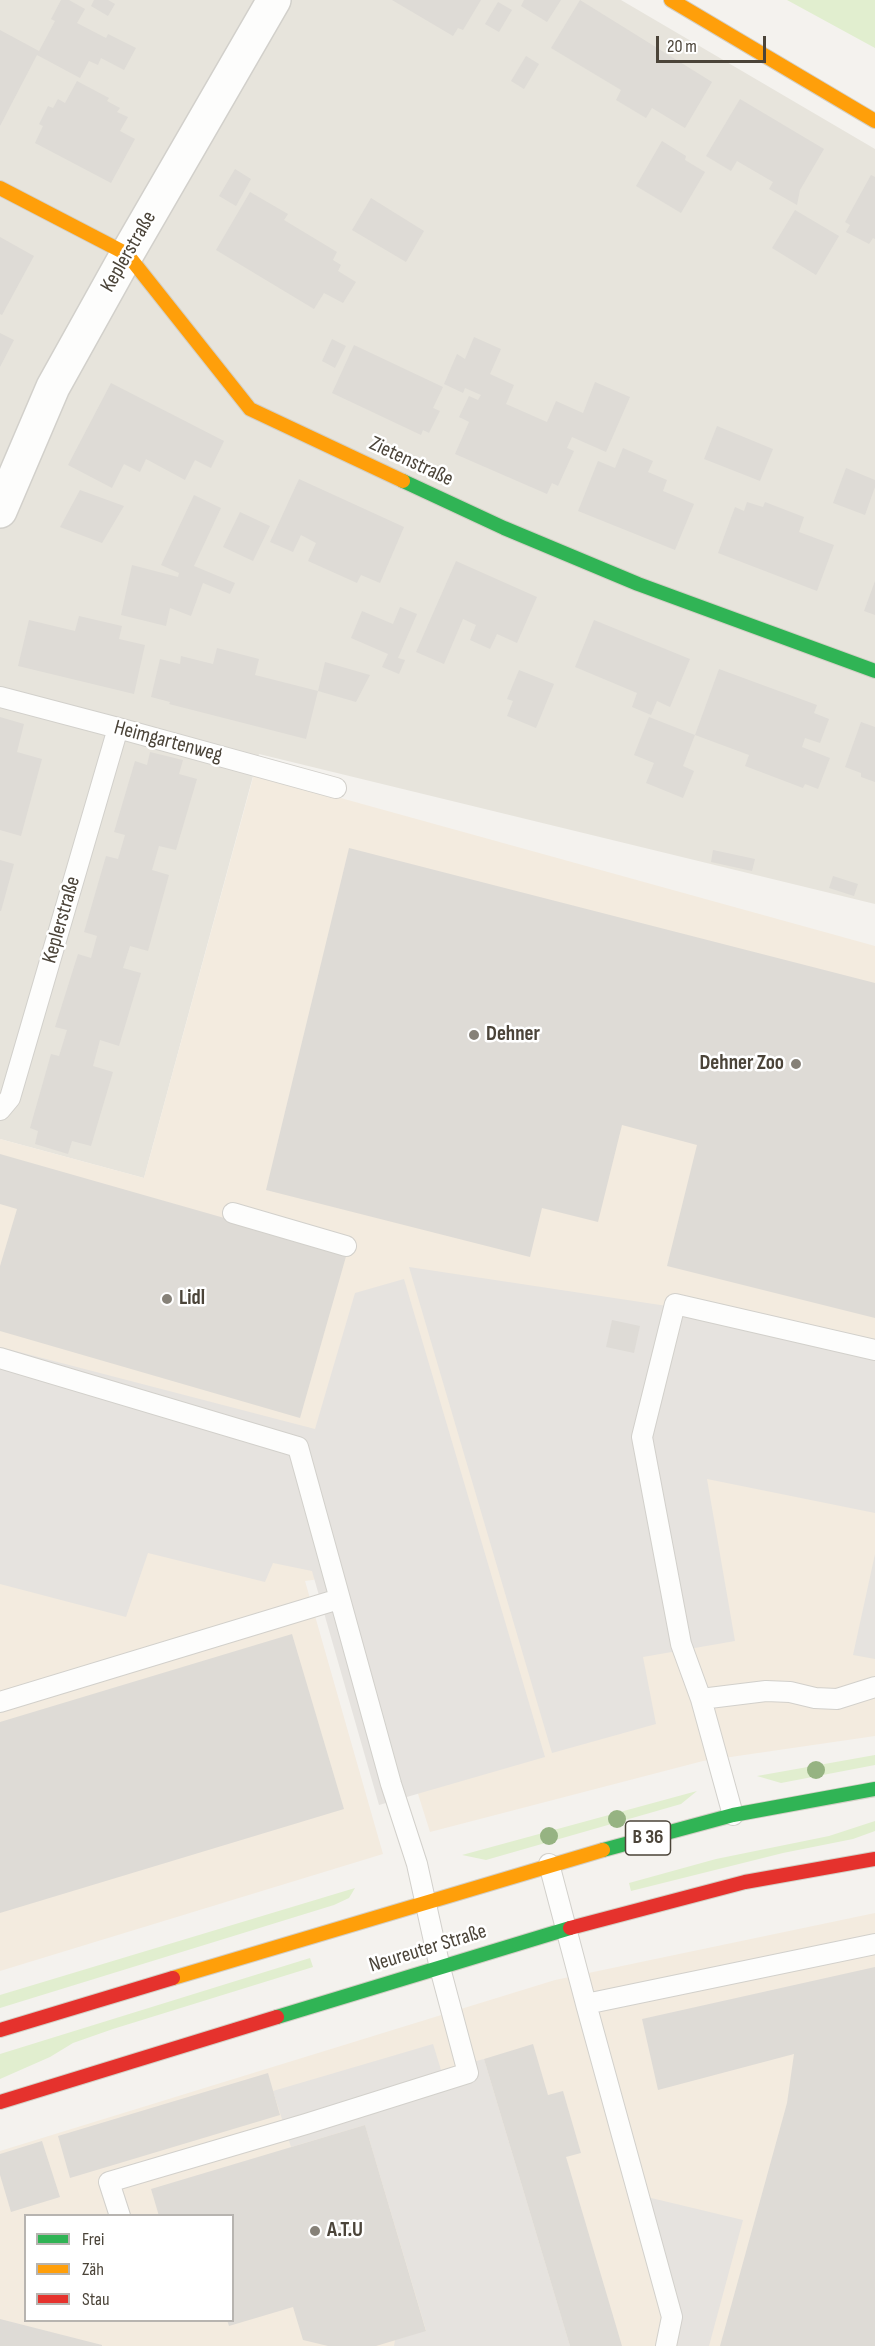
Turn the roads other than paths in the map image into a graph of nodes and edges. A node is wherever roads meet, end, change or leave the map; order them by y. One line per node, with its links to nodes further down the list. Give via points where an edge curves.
1 (274, 0): 5 (street, Keplerstraße)
2 (671, 0): 3 (main road)
3 (875, 121)
4 (0, 188): 5 (main road, Zietenstraße)
5 (127, 254): 6 (street, Keplerstraße, via 53,387); 7 (main road, Zietenstraße, via 250,410 514,533 638,584)
6 (0, 511)
7 (875, 671)
8 (0, 697): 9 (lane, Heimgartenweg)
9 (118, 728): 10 (lane, Heimgartenweg); 11 (lane, Keplerstraße, via 10,1098)
10 (336, 788)
11 (0, 1110)
12 (233, 1213): 13 (lane)
13 (346, 1246)
14 (875, 1350): 18 (lane, via 675,1304 642,1437 681,1644)
15 (0, 1358): 16 (lane, via 298,1447)
16 (339, 1599): 19 (lane); 24 (lane, via 417,1864)
17 (875, 1687): 18 (lane, via 837,1699 766,1691)
18 (701, 1699): 21 (lane)
19 (0, 1701)
20 (875, 1790): 21 (main road, B 36)
21 (733, 1815): 23 (main road, B 36)
22 (875, 1859): 25 (main road, Neureuter Straße, via 745,1882)
23 (549, 1864): 24 (main road, B 36); 25 (lane)
24 (424, 1901): 27 (lane); 29 (main road, B 36)
25 (565, 1929): 27 (main road, Neureuter Straße); 28 (lane)
26 (875, 1944): 28 (lane)
27 (440, 1968): 30 (main road, Neureuter Straße); 31 (lane, via 468,2073 109,2182)
28 (586, 2004): 32 (lane, via 672,2317)
29 (0, 2031)
30 (0, 2102)
31 (119, 2214)
32 (666, 2346)

